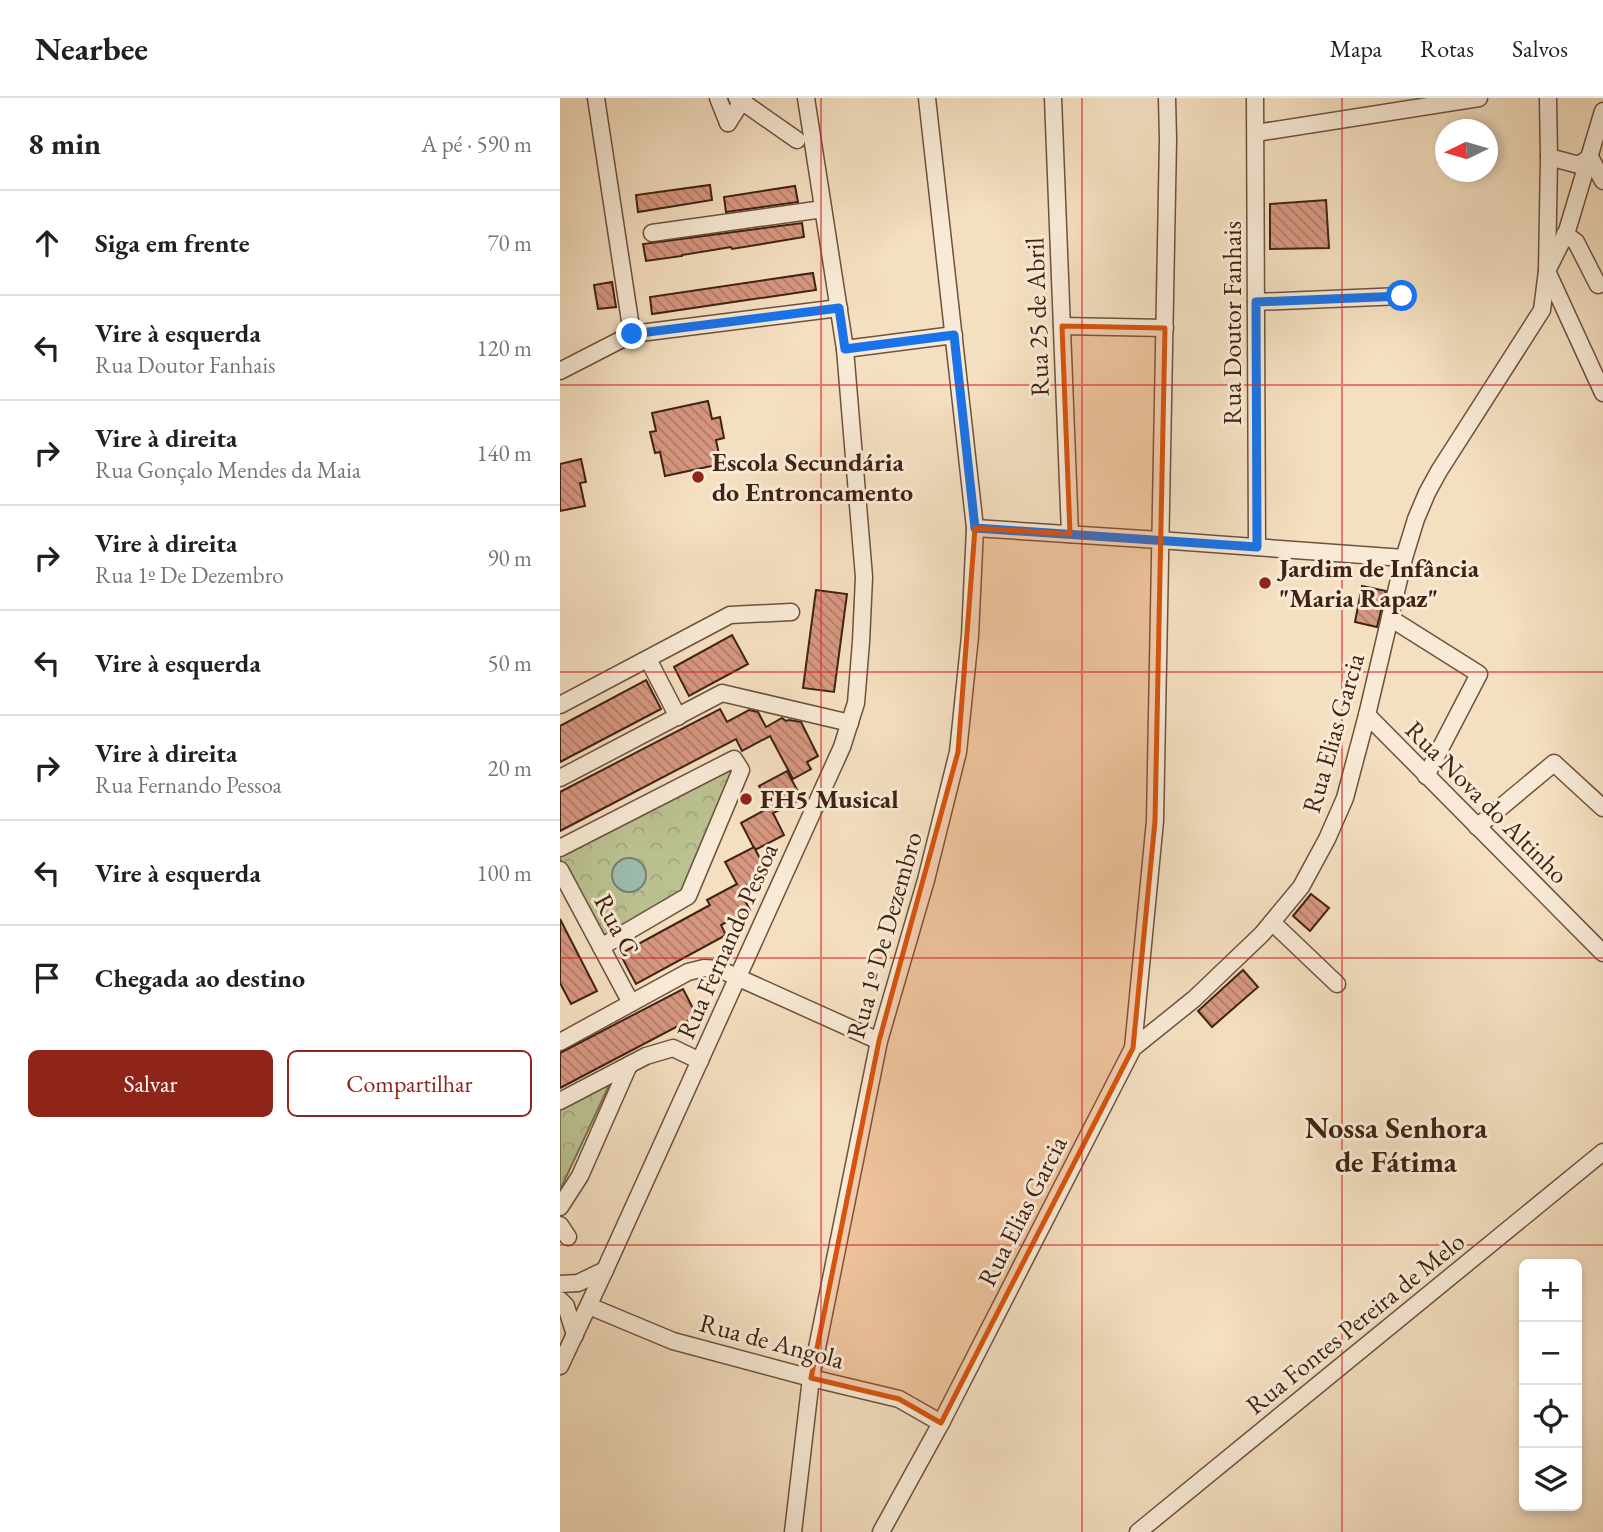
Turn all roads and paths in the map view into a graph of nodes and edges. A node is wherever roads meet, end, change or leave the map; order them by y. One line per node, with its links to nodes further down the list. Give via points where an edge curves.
1 (596, 98): 27 (street)
2 (718, 98): 10 (street, via 727,123)
3 (806, 98): 17 (street, Rua Fernando Pessoa)
4 (927, 98): 28 (street, Rua 1º De Dezembro)
5 (1054, 98): 25 (street, Rua 25 de Abril)
6 (1167, 98): 26 (street)
7 (1255, 98): 12 (street, Rua Doutor Fanhais)
8 (1479, 98): 12 (street)
9 (1548, 98): 15 (street, Rua Elias Garcia)
10 (741, 99): 13 (street)
11 (1603, 111): 14 (street)
12 (1256, 133): 23 (street, Rua Doutor Fanhais)
13 (797, 140)
14 (1590, 156): 15 (street, via 1580,165); 16 (street); 19 (street)
15 (1549, 157): 20 (street, Rua Elias Garcia)
16 (1603, 181)
17 (823, 209): 18 (street); 24 (street, Rua Fernando Pessoa)
18 (652, 233)
19 (1565, 234): 20 (street); 21 (street, via 1576,242)
20 (1547, 271): 31 (street); 36 (street, Rua Elias Garcia, via 1542,310 1427,492)
21 (1598, 285)
22 (1402, 296): 23 (street)
23 (1256, 302): 35 (street, Rua Doutor Fanhais)
24 (839, 308): 27 (street); 29 (street, Rua Fernando Pessoa)
25 (1062, 327): 26 (street); 33 (street, Rua 25 de Abril)
26 (1165, 328): 34 (street)
27 (632, 334): 30 (street)
28 (954, 335): 29 (street); 32 (street, Rua 1º De Dezembro)
29 (845, 349): 43 (street, Rua Fernando Pessoa, via 864,578 856,703)
30 (560, 371)
31 (1603, 393)
32 (975, 528): 33 (street); 58 (street, Rua 1º De Dezembro, via 958,752)
33 (1070, 534): 34 (street)
34 (1159, 540): 35 (street); 59 (street, via 1155,821)
35 (1257, 547): 36 (street)
36 (1404, 558): 38 (street, Rua Elias Garcia)
37 (791, 612): 39 (street, via 730,615)
38 (1390, 618): 41 (street, Rua Elias Garcia); 44 (street, via 1479,674)
39 (648, 659): 40 (street); 42 (street)
40 (560, 705)
41 (1367, 715): 44 (street, Rua Nova do Altinho); 50 (street, Rua Elias Garcia, via 1345,798 1327,839 1301,887)
42 (678, 717): 43 (street, via 722,693); 45 (street)
43 (850, 723): 53 (street, Rua Fernando Pessoa)
44 (1426, 776): 47 (street, Rua Nova do Altinho)
45 (560, 778)
46 (1603, 808): 47 (street, via 1554,762)
47 (1477, 827): 52 (street, Rua Nova do Altinho)
48 (560, 848): 51 (street, via 734,759 741,770 688,896)
49 (560, 870): 51 (street, Rua C)
50 (1272, 922): 54 (street); 59 (street, Rua Elias Garcia, via 1194,999)
51 (601, 947): 55 (street, Rua C)
52 (1603, 953)
53 (738, 977): 55 (street, via 704,968); 58 (street); 60 (street, Rua Fernando Pessoa)
54 (1337, 984)
55 (631, 1003): 57 (street)
56 (560, 1022): 57 (street)
57 (564, 1040)
58 (879, 1041): 71 (street, Rua 1º De Dezembro)
59 (1133, 1048): 72 (street, Rua Elias Garcia)
60 (700, 1061): 61 (street, via 673,1048); 65 (street, Rua Fernando Pessoa)
61 (629, 1065): 62 (street); 64 (street, via 580,1176)
62 (560, 1101)
63 (1603, 1152): 75 (street, Rua Fontes Pereira de Melo)
64 (560, 1207)
65 (606, 1270): 66 (street, via 578,1283); 68 (street, Rua Fernando Pessoa)
66 (560, 1284)
67 (560, 1300): 69 (street)
68 (589, 1306): 69 (street, Rua Fernando Pessoa); 71 (street, Rua de Angola, via 673,1341)
69 (575, 1335): 70 (street, Rua Fernando Pessoa)
70 (560, 1366)
71 (811, 1378): 72 (street, Rua de Angola, via 899,1399); 73 (street, Rua 1º De Dezembro)
72 (941, 1423): 74 (street, Rua Elias Garcia)
73 (793, 1532)
74 (881, 1532)
75 (1138, 1532)

